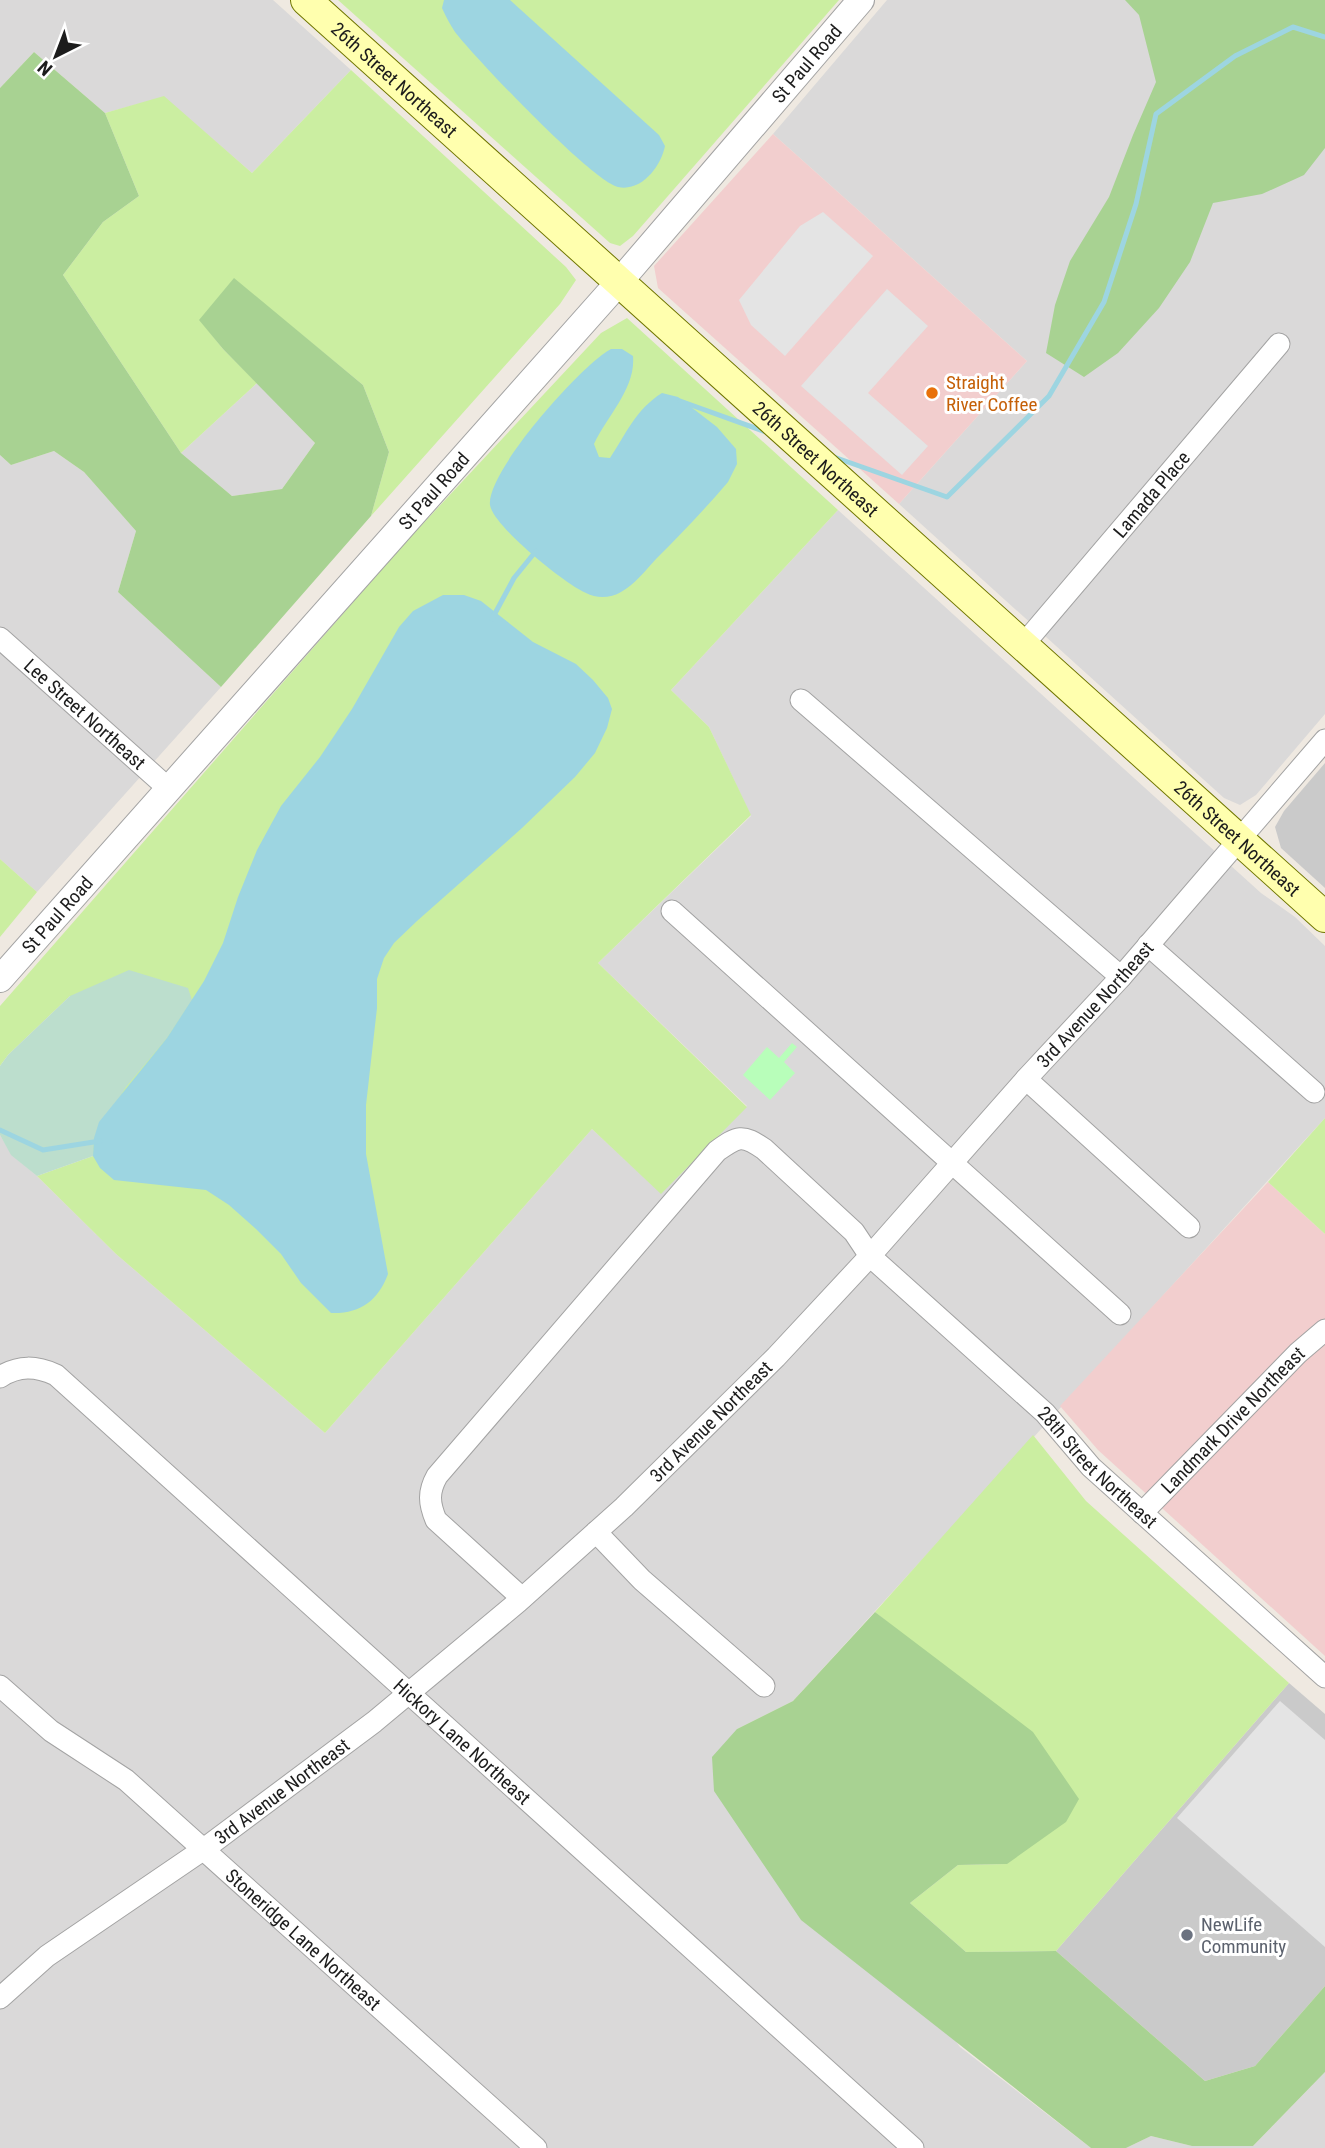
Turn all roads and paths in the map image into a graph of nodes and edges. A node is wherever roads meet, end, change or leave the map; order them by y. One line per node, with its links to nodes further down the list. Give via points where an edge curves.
1 (306, 0): 3 (main road, 26th Street Northeast)
2 (861, 0): 3 (street, St Paul Road)
3 (620, 281): 6 (main road, 26th Street Northeast); 9 (street, St Paul Road)
4 (1279, 344): 6 (street, Lamada Place)
5 (0, 638): 9 (street, Lee Street Northeast)
6 (1023, 645): 10 (main road, 26th Street Northeast)
7 (802, 700): 14 (street)
8 (1325, 740): 10 (street, 3rd Avenue Northeast)
9 (169, 789): 15 (street, St Paul Road)
10 (1240, 841): 12 (main road, 26th Street Northeast); 13 (street, 3rd Avenue Northeast)
11 (672, 911): 18 (street)
12 (1325, 917)
13 (1148, 946): 14 (street, 3rd Avenue Northeast); 17 (street)
14 (1121, 977): 16 (street, 3rd Avenue Northeast)
15 (0, 979)
16 (1026, 1079): 18 (street, 3rd Avenue Northeast); 19 (street)
17 (1314, 1092)
18 (952, 1163): 20 (street, 3rd Avenue Northeast); 21 (street)
19 (1189, 1227)
20 (870, 1256): 24 (street, 28th Street Northeast, via 1045,1413 1091,1467); 25 (street, 3rd Avenue Northeast, via 776,1357); 26 (street, 28th Street Northeast, via 854,1232 750,1139 736,1138 717,1151 430,1488 436,1520)
21 (1120, 1314)
22 (1325, 1330): 24 (street, Landmark Drive Northeast)
23 (0, 1377): 30 (street, Hickory Lane Northeast, via 28,1367 56,1375)
24 (1142, 1513): 27 (street, 28th Street Northeast)
25 (596, 1532): 26 (street, 3rd Avenue Northeast); 29 (street, via 642,1580)
26 (522, 1598): 30 (street, 3rd Avenue Northeast)
27 (1325, 1677)
28 (0, 1686): 31 (street, Stoneridge Lane Northeast, via 51,1731 126,1780)
29 (764, 1686)
30 (409, 1693): 31 (street, 3rd Avenue Northeast); 34 (street, Hickory Lane Northeast)
31 (204, 1849): 32 (street, 3rd Avenue Northeast, via 47,1956); 33 (street, Stoneridge Lane Northeast)
32 (0, 1998)
33 (536, 2148)
34 (913, 2148)

